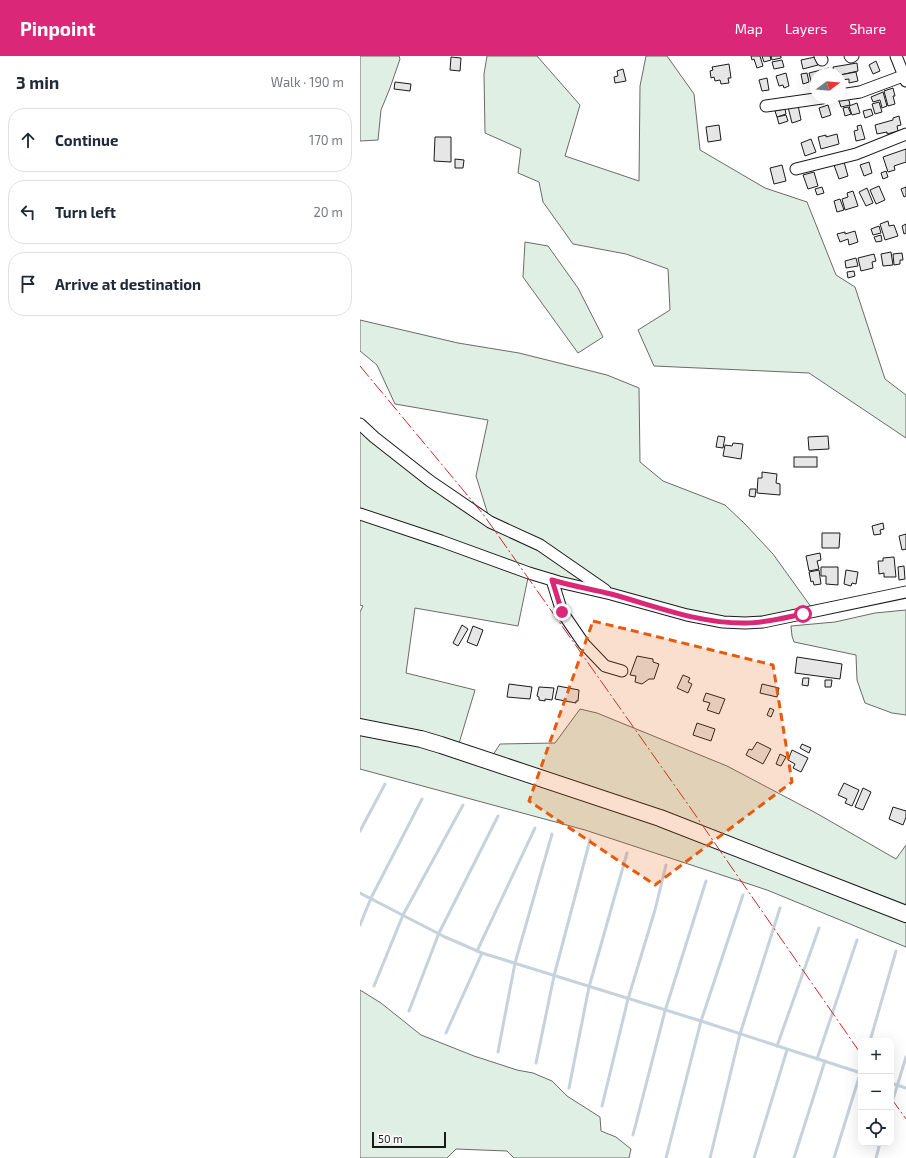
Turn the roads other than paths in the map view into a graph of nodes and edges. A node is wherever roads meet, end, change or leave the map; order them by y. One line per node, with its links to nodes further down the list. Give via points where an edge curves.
1 (896, 56): 2 (street)
2 (905, 79): 3 (street)
3 (846, 94)
4 (810, 100): 5 (street)
5 (766, 106)
6 (906, 134): 7 (street, via 856,154)
7 (796, 169)
8 (360, 424): 12 (street, via 430,480 484,518 540,546)
9 (360, 514): 10 (street)
10 (552, 580): 12 (street); 13 (street, via 562,612 584,644 605,666)
11 (906, 592): 12 (street, via 764,622 745,623 687,616)
12 (611, 594)
13 (622, 671)
14 (360, 727): 15 (highway, via 441,745 660,818)
15 (906, 914)

